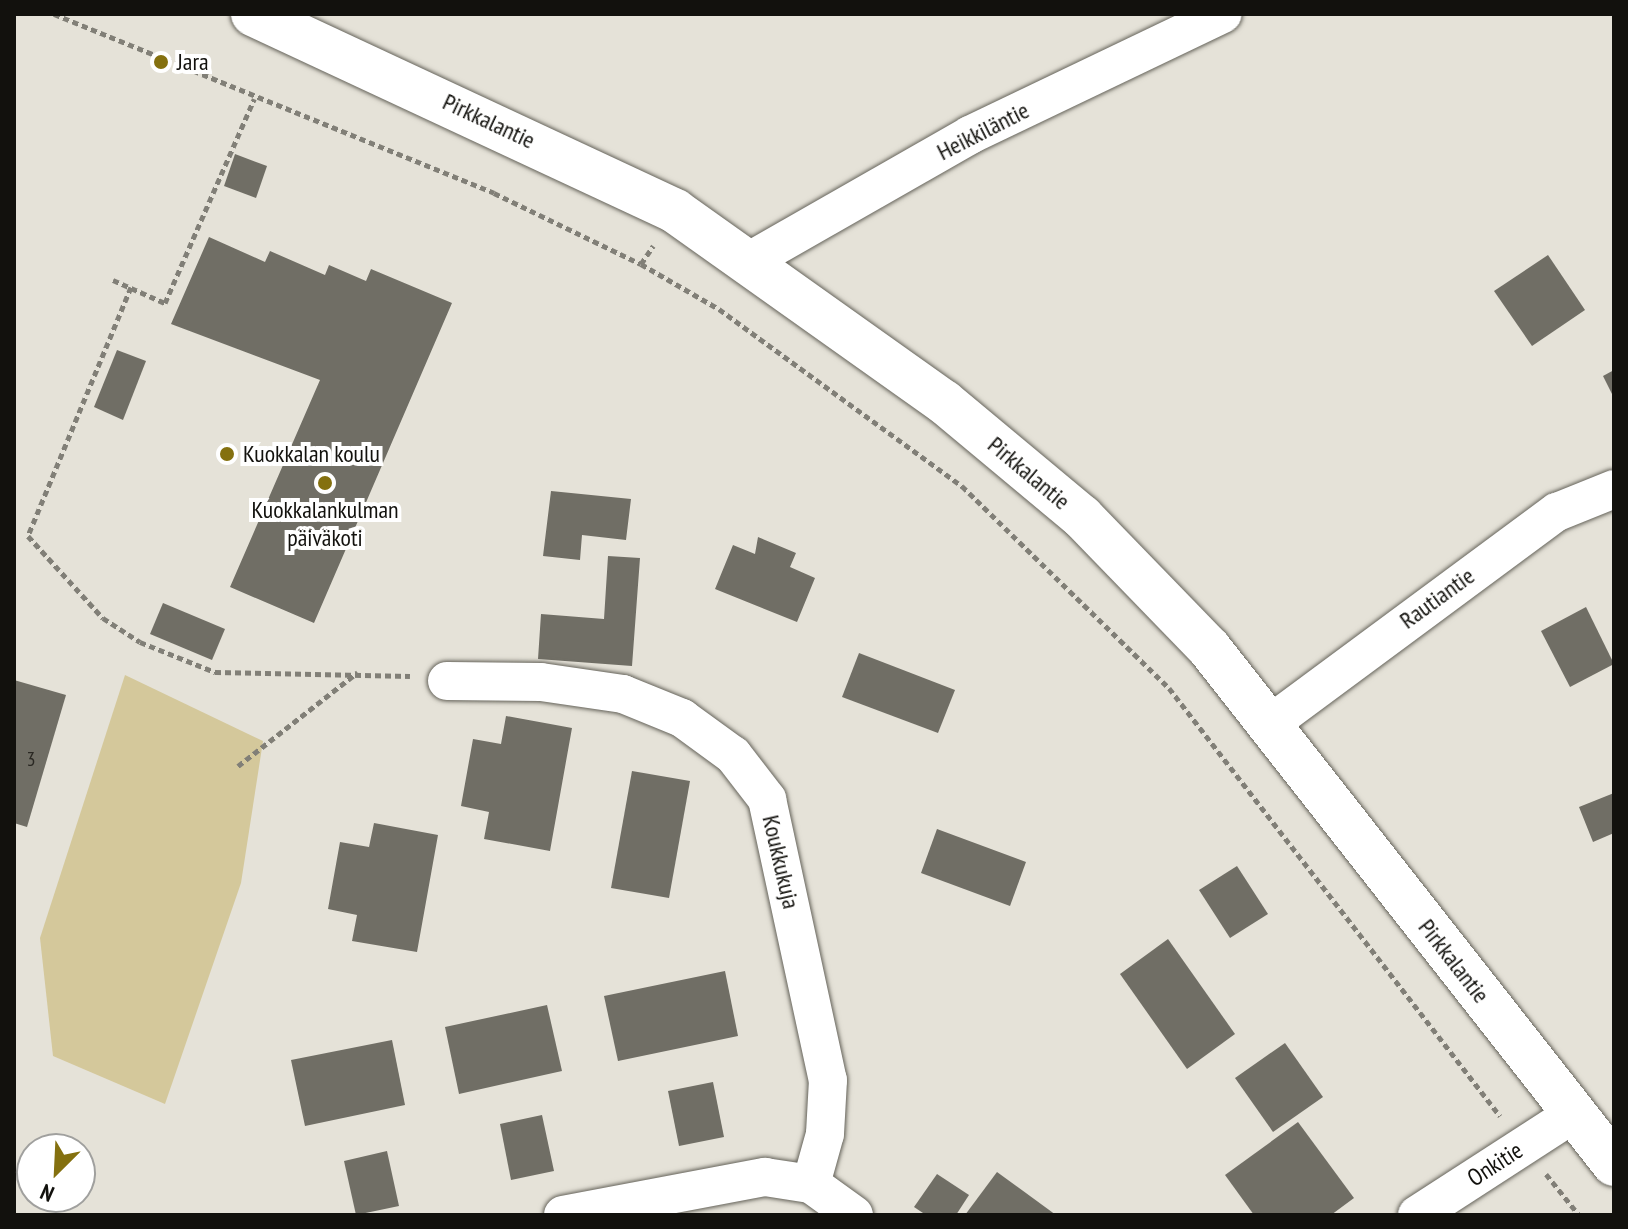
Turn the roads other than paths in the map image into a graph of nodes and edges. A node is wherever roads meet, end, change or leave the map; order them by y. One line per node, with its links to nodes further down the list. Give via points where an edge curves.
1 (253, 14): 3 (street, Pirkkalantie, via 675,211)
2 (1223, 14): 3 (street, Heikkiläntie, via 970,135)
3 (751, 260): 6 (street, Pirkkalantie, via 944,402 1082,517 1209,648)
4 (1614, 489): 6 (street, Rautiantie, via 1557,512)
5 (447, 681): 9 (street, Koukkukuja, via 541,682 623,694 682,718 733,755 767,799 828,1080 825,1134)
6 (1270, 724): 7 (street, Pirkkalantie)
7 (1573, 1114): 8 (street, Pirkkalantie); 12 (street, Onkitie)
8 (1614, 1164)
9 (811, 1184): 10 (street, via 765,1177); 11 (street)
10 (563, 1215)
11 (854, 1215)
12 (1417, 1215)

